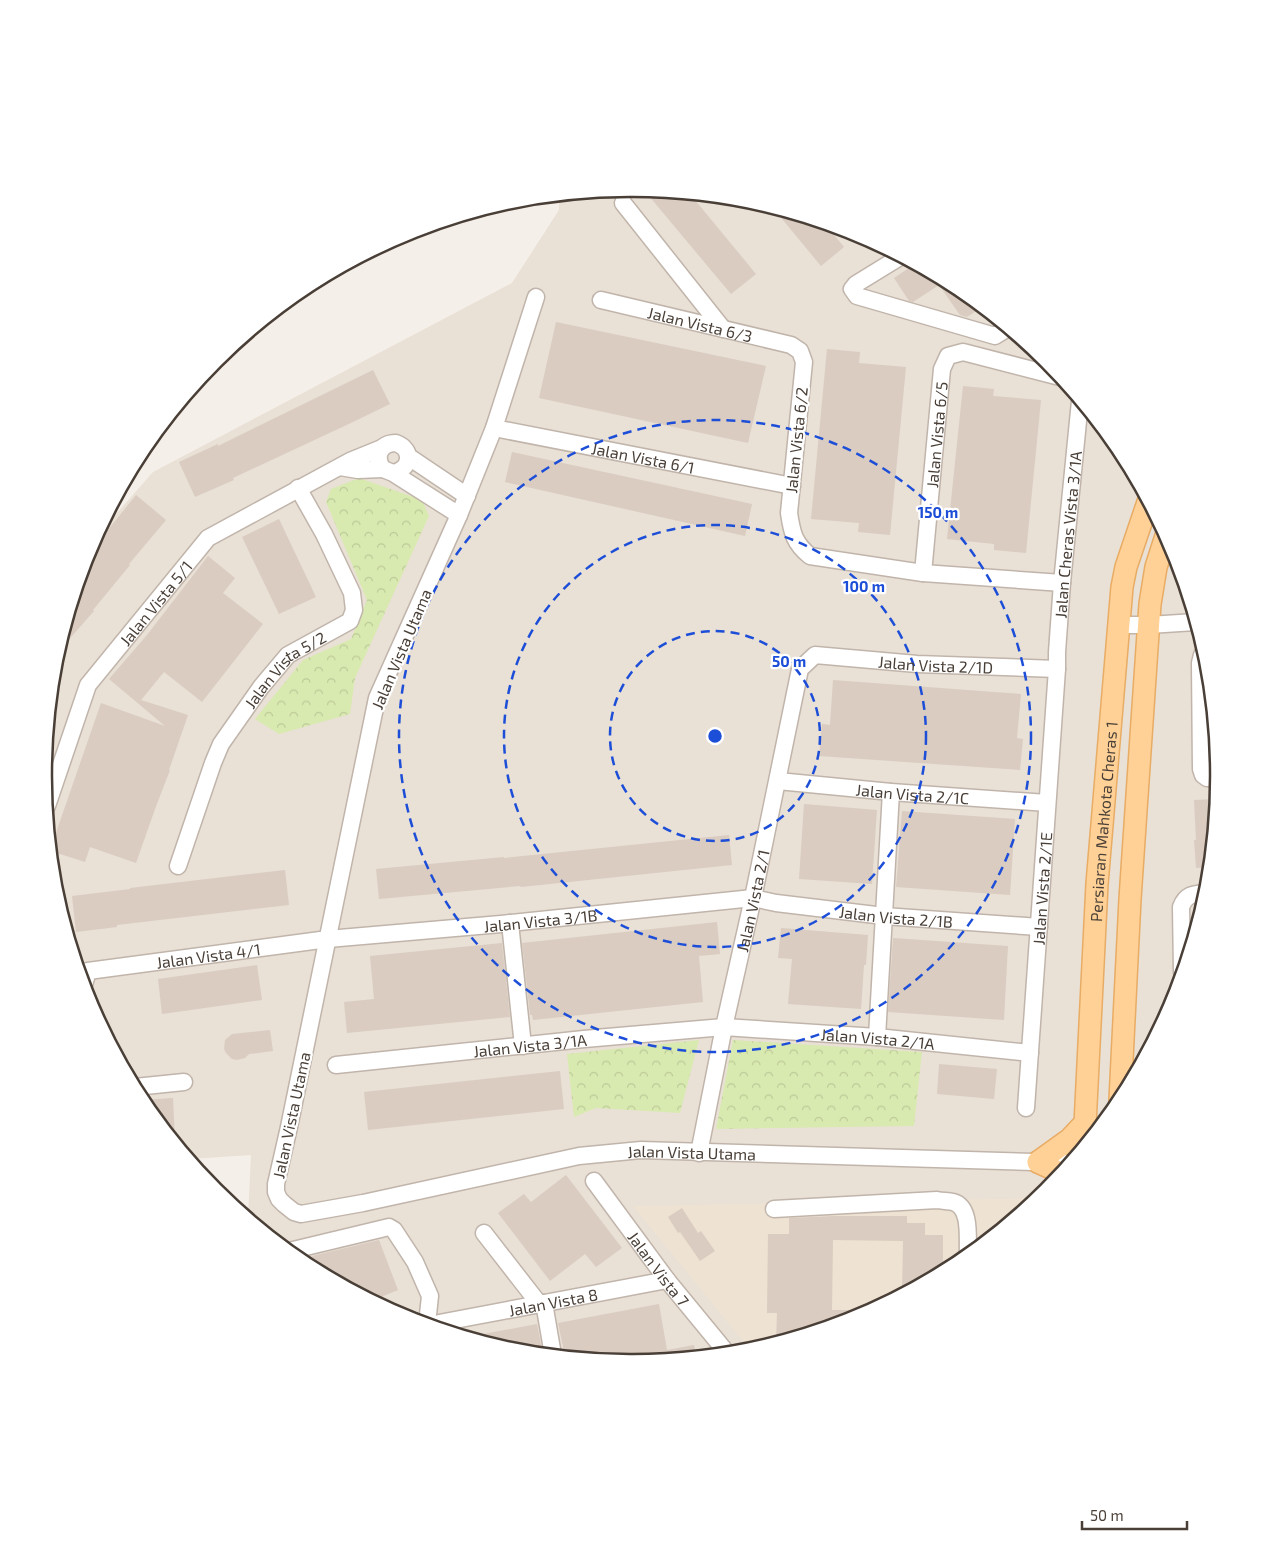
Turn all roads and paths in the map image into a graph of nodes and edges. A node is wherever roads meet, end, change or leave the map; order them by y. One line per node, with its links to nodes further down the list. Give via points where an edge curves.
1 (623, 203): 5 (street)
2 (889, 258): 6 (street, via 856,284 852,289 856,296)
3 (536, 297): 10 (street, Jalan Vista Utama)
4 (601, 300): 5 (street, Jalan Vista 6/3)
5 (723, 329): 7 (street, Jalan Vista 6/3, via 791,345)
6 (1001, 332)
7 (800, 351): 15 (street, Jalan Vista 6/2, via 804,362)
8 (1047, 374): 21 (street, Jalan Vista 6/5, via 963,352 948,356 942,369)
9 (1079, 410): 22 (street, Jalan Cheras Vista 3/1A)
10 (494, 428): 15 (street, Jalan Vista 6/1); 17 (street, Jalan Vista Utama)
11 (382, 448): 12 (street, via 396,443 405,448); 13 (street, Jalan Vista 5/1); 14 (street, via 378,459)
12 (408, 458): 14 (street, via 399,472); 17 (street)
13 (340, 467): 14 (street); 16 (street, Jalan Vista 5/1)
14 (388, 471): 19 (street)
15 (792, 486): 21 (street, Jalan Vista 6/2, via 788,513 792,530 800,548 810,556)
16 (298, 488): 31 (street, Jalan Vista 5/1, via 208,538 88,685); 34 (street, Jalan Vista 5/2, via 352,593 354,610 350,621 288,655 221,744)
17 (467, 496): 19 (street, Jalan Vista Utama)
18 (1145, 511): 24 (main road, Persiaran Mahkota Cheras 1, via 1126,567)
19 (459, 515): 40 (street, Jalan Vista Utama, via 377,698)
20 (1162, 548): 25 (main road, Persiaran Mahkota Cheras 1, via 1156,566)
21 (923, 573): 22 (street)
22 (1062, 583): 27 (street, Jalan Cheras Vista 3/1A)
23 (1189, 623): 25 (street)
24 (1119, 626): 25 (street); 52 (main road, Persiaran Mahkota Cheras 1, via 1097,884)
25 (1149, 626): 49 (main road, Persiaran Mahkota Cheras 1)
26 (815, 655): 27 (street, Jalan Vista 2/1D, via 917,664); 30 (street, Jalan Vista 2/1, via 800,669)
27 (1057, 670): 33 (street, Jalan Vista 2/1E)
28 (1200, 674): 29 (street, via 1201,769)
29 (1210, 776)
30 (778, 781): 32 (street, Jalan Vista 2/1C); 36 (street, Jalan Vista 2/1)
31 (53, 789)
32 (891, 792): 33 (street, Jalan Vista 2/1C); 37 (street)
33 (1047, 803): 39 (street, Jalan Vista 2/1E)
34 (178, 866)
35 (1197, 894): 41 (street, via 1191,894 1181,907)
36 (753, 898): 37 (street, Jalan Vista 2/1B); 38 (street, Jalan Vista 3/1B); 43 (street, Jalan Vista 2/1)
37 (884, 916): 39 (street, Jalan Vista 2/1B); 44 (street)
38 (510, 923): 40 (street, Jalan Vista 3/1B); 45 (street)
39 (1039, 928): 46 (street, Jalan Vista 2/1E)
40 (328, 939): 42 (street, Jalan Vista 4/1); 54 (street, Jalan Vista Utama, via 276,1184 279,1199 294,1212 301,1214 363,1203 579,1156 641,1150)
41 (1182, 952)
42 (89, 977)
43 (724, 1026): 44 (street, Jalan Vista 2/1A); 45 (street, Jalan Vista 3/1A); 54 (street, Jalan Vista 2/1)
44 (877, 1037): 46 (street, Jalan Vista 2/1A)
45 (523, 1046): 47 (street, Jalan Vista 3/1A)
46 (1030, 1053): 51 (street, Jalan Vista 2/1E)
47 (336, 1065)
48 (184, 1082): 50 (street)
49 (1121, 1083)
50 (143, 1086)
51 (1026, 1108)
52 (1085, 1122): 53 (main road, Persiaran Mahkota Cheras 1); 55 (main road, via 1070,1139)
53 (1084, 1135)
54 (699, 1153): 55 (street, Jalan Vista Utama)
55 (1038, 1162): 56 (street, Jalan Vista Utama); 57 (main road)
56 (1061, 1163)
57 (1054, 1170)
58 (594, 1181): 63 (street, Jalan Vista 7)
59 (774, 1209): 61 (street, via 937,1200 954,1202 964,1209)
60 (484, 1233): 64 (street)
61 (967, 1246)
62 (299, 1249): 65 (street, via 389,1227 415,1262 430,1296)
63 (667, 1280): 64 (street, Jalan Vista 8); 67 (street, Jalan Vista 7)
64 (542, 1304): 66 (street, Jalan Vista 8); 68 (street)
65 (428, 1317)
66 (438, 1320)
67 (722, 1347)
68 (552, 1348)

